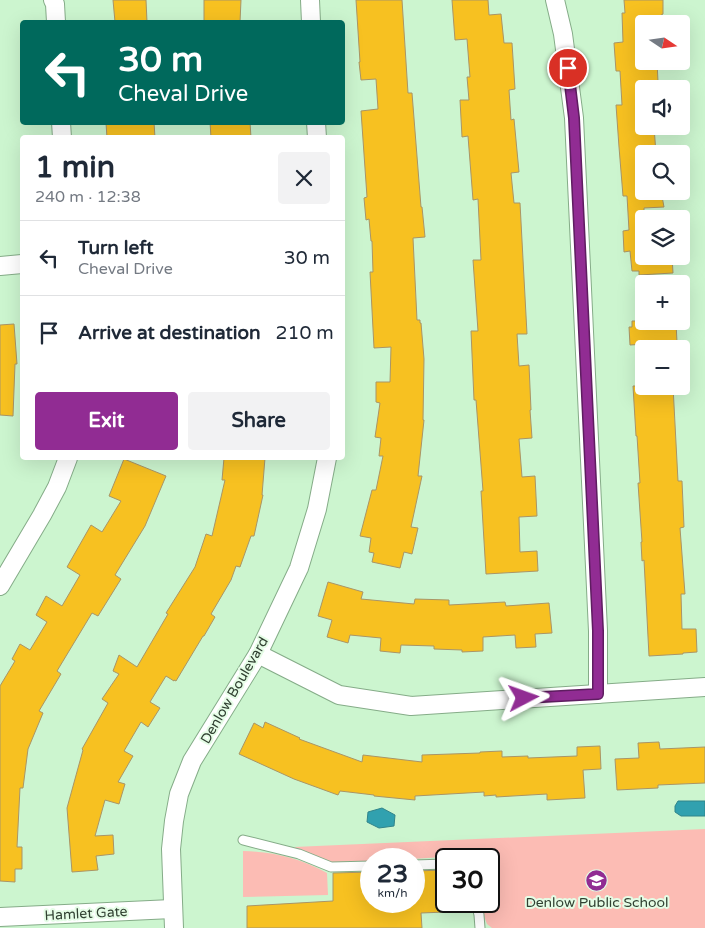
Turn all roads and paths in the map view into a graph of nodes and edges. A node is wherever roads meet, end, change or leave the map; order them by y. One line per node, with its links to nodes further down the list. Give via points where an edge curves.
1 (53, 0): 4 (street)
2 (310, 0): 5 (street)
3 (555, 0): 14 (street, via 574,118 598,631)
4 (56, 20)
5 (311, 20)
6 (20, 264): 7 (street)
7 (0, 266)
8 (67, 460): 10 (street, via 42,515)
9 (327, 460): 12 (street, Denlow Boulevard, via 317,509 299,568)
10 (4, 568): 11 (street)
11 (0, 586)
12 (258, 654): 14 (street, via 339,696 411,706); 17 (street, Denlow Boulevard, via 192,761 179,794 171,849)
13 (705, 687): 14 (street)
14 (598, 694)
15 (243, 840): 16 (lane, via 299,854 331,867)
16 (360, 866)
17 (172, 908): 19 (street, Hamlet Gate); 20 (street, Denlow Boulevard)
18 (479, 913): 21 (lane)
19 (0, 917)
20 (174, 928)
21 (480, 928)

